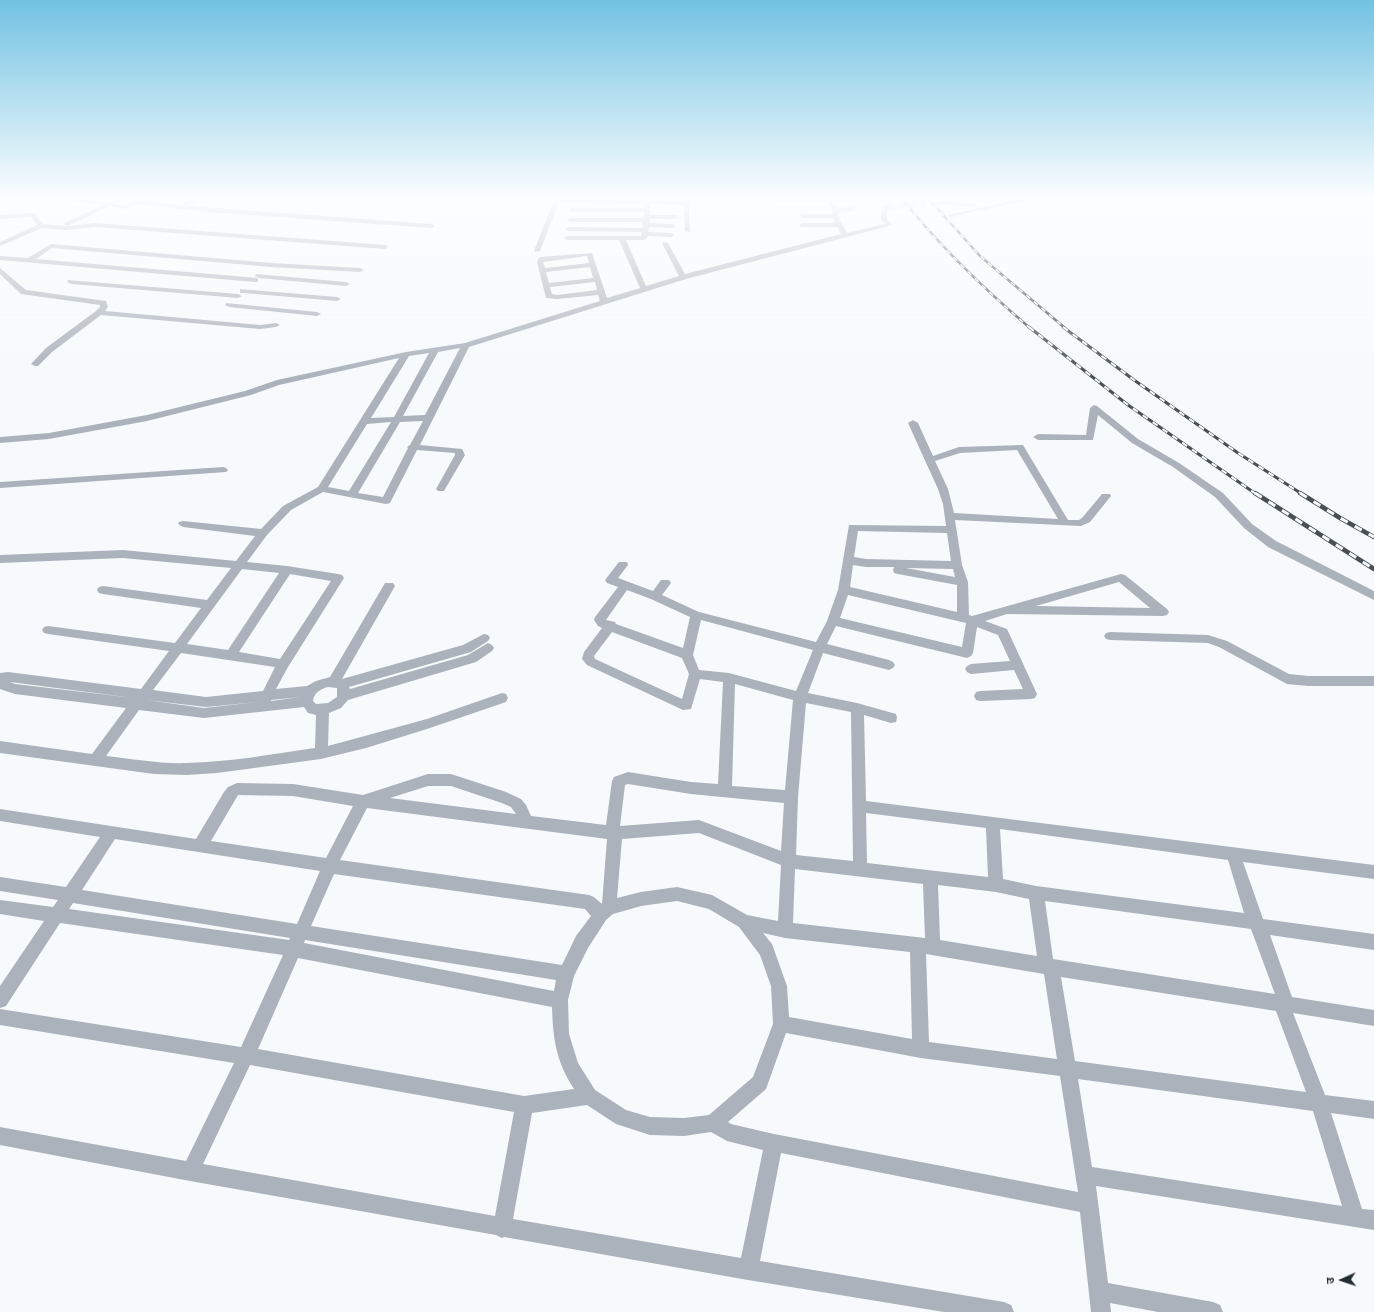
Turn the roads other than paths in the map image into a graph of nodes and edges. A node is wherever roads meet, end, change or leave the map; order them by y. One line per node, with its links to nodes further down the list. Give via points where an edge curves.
1 (2, 258): 10 (street)
2 (33, 258): 10 (street)
3 (147, 258): 14 (street)
4 (198, 258): 12 (street)
5 (545, 258): 16 (street, via 540,262)
6 (591, 258): 11 (street)
7 (630, 258): 24 (street)
8 (673, 258): 17 (street)
9 (755, 258): 17 (street)
10 (29, 261): 14 (street)
11 (593, 264): 16 (street); 19 (street)
12 (271, 265): 15 (street); 18 (street)
13 (0, 270): 29 (street, via 24,292 103,303 104,307)
14 (132, 270): 18 (street); 22 (street)
15 (360, 270)
16 (542, 270): 23 (street)
17 (683, 277): 24 (street)
18 (257, 278): 21 (street); 26 (street)
19 (597, 280): 23 (street); 25 (street)
20 (71, 282): 22 (street)
21 (346, 284)
22 (110, 285): 26 (street)
23 (546, 286): 25 (street, via 553,297)
24 (644, 290): 28 (street)
25 (601, 292): 28 (street)
26 (241, 293): 27 (street); 30 (street, via 229,305)
27 (337, 299)
28 (604, 302): 32 (street)
29 (99, 313): 31 (street, via 260,327); 35 (street, via 49,350)
30 (317, 314)
31 (276, 325)
32 (466, 345): 33 (street); 37 (street)
33 (436, 349): 34 (street); 36 (street)
34 (406, 354): 38 (street); 41 (street, via 277,383 248,393 147,418 50,436)
35 (35, 364)
36 (398, 418): 37 (street); 38 (street); 48 (street)
37 (427, 418): 42 (street)
38 (366, 421): 46 (street)
39 (913, 423): 43 (street)
40 (1038, 438): 69 (street, via 1090,438 1094,408 1135,441 1219,495 1256,534)
41 (0, 440)
42 (412, 447): 47 (street, via 459,452 460,455); 48 (street, via 386,501)
43 (930, 460): 50 (street, via 943,490); 52 (street, via 959,450 1020,447)
44 (223, 470): 45 (street)
45 (0, 485)
46 (322, 489): 48 (street); 54 (street, via 287,508)
47 (441, 489)
48 (352, 495)
49 (1106, 496): 52 (street, via 1086,520)
50 (950, 516): 52 (street); 53 (street)
51 (183, 524): 54 (street)
52 (1065, 524)
53 (952, 530): 56 (street, via 853,528); 60 (street)
54 (263, 533): 58 (street)
55 (0, 559): 58 (street, via 123,554)
56 (848, 560): 57 (street); 67 (street)
57 (866, 563): 60 (street); 62 (street)
58 (240, 565): 61 (street); 70 (street)
59 (623, 565): 64 (street, via 611,580)
60 (957, 565): 62 (street)
61 (287, 570): 81 (street); 83 (street, via 338,578)
62 (962, 582): 73 (street)
63 (664, 583): 68 (street)
64 (625, 585): 68 (street); 75 (street, via 600,620)
65 (389, 586): 91 (street)
66 (103, 590): 70 (street)
67 (844, 590): 73 (street); 74 (street)
68 (655, 596): 72 (street)
69 (1374, 596)
70 (211, 605): 80 (street)
71 (1006, 610): 71 (street, via 1121,578 1163,612 1100,611); 73 (street)
72 (696, 615): 79 (street); 82 (street)
73 (968, 619): 74 (street, via 967,653); 85 (street, via 1002,632)
74 (833, 621): 79 (street)
75 (611, 625): 82 (street); 87 (street, via 588,655 591,662 683,705 688,705)
76 (48, 630): 80 (street)
77 (1110, 636): 90 (street, via 1208,640 1223,644 1287,679)
78 (486, 643): 91 (street, via 472,659)
79 (820, 646): 84 (street); 95 (street)
80 (178, 647): 81 (street); 92 (street)
81 (231, 655): 83 (street)
82 (687, 655): 87 (street)
83 (283, 664): 97 (street)
84 (889, 665)
85 (1018, 665): 86 (street); 93 (street, via 1031,694)
86 (971, 669)
87 (695, 674): 89 (street)
88 (0, 678): 92 (street, via 8,676); 98 (street, via 1,684 15,688)
89 (730, 678): 95 (street); 105 (street)
90 (1374, 681)
91 (340, 687): 94 (street, via 322,683); 100 (street, via 339,702 332,708)
92 (143, 693): 97 (street, via 206,702); 98 (street)
93 (980, 696)
94 (309, 697): 97 (street); 100 (street, via 312,709)
95 (800, 697): 99 (street); 106 (street)
96 (502, 698): 103 (street, via 419,727)
97 (263, 702): 98 (street, via 204,713)
98 (135, 704): 104 (street)
99 (856, 708): 101 (street); 108 (street)
100 (323, 710): 103 (street)
101 (891, 718)
102 (0, 747): 104 (street)
103 (321, 753): 104 (street, via 187,769 154,768)
104 (94, 760)
105 (725, 791): 106 (street); 113 (street, via 624,779 619,781)
106 (791, 797): 116 (street)
107 (363, 801): 110 (street); 110 (street, via 428,780 451,780 516,803); 114 (street, via 293,790 237,789 229,796); 117 (street)
108 (858, 806): 111 (street); 118 (street)
109 (0, 816): 112 (street)
110 (526, 821): 113 (street)
111 (993, 822): 115 (street); 122 (street)
112 (112, 832): 114 (street); 124 (street)
113 (613, 832): 116 (street, via 699,826); 126 (street)
114 (200, 846): 117 (street)
115 (1233, 854): 119 (street); 129 (street)
116 (789, 861): 118 (street); 130 (street)
117 (330, 866): 126 (street, via 589,902); 131 (street)
118 (860, 869): 120 (street)
119 (1374, 872)
120 (930, 877): 122 (street); 133 (street)
121 (0, 884): 124 (street)
122 (996, 885): 123 (street)
123 (1036, 893): 129 (street); 135 (street)
124 (70, 895): 127 (street); 131 (street)
125 (0, 907): 127 (street)
126 (605, 911): 128 (street, via 641,899 677,894 712,902); 136 (street, via 582,942)
127 (56, 916): 134 (street); 137 (street)
128 (744, 922): 130 (street); 142 (street, via 766,950 779,986)
129 (1257, 924): 132 (street); 139 (street)
130 (785, 930): 133 (street)
131 (302, 932): 134 (street); 136 (street)
132 (1374, 942)
133 (926, 946): 135 (street); 143 (street)
134 (294, 949): 138 (street); 144 (street)
135 (1048, 967): 139 (street); 145 (street)
136 (566, 974): 138 (street)
137 (0, 1000)
138 (560, 1000): 146 (street, via 561,1034 570,1067)
139 (1284, 1004): 141 (street); 147 (street)
140 (0, 1016): 144 (street)
141 (1374, 1018)
142 (781, 1024): 143 (street); 150 (street, via 760,1083)
143 (921, 1049): 145 (street)
144 (246, 1056): 148 (street); 153 (street)
145 (1067, 1068): 147 (street); 154 (street)
146 (589, 1096): 148 (street); 150 (street, via 622,1118 650,1126 684,1127)
147 (1319, 1102): 149 (street); 156 (street)
148 (524, 1105): 158 (street)
149 (1374, 1110)
150 (713, 1123): 152 (street, via 727,1132)
151 (0, 1136): 153 (street)
152 (774, 1143): 155 (street); 159 (street)
153 (190, 1172): 158 (street)
154 (1084, 1175): 155 (street); 156 (street)
155 (1089, 1204): 160 (street)
156 (1355, 1216): 157 (street)
157 (1374, 1220)
158 (502, 1228): 159 (street)
159 (748, 1270): 162 (street)
160 (1099, 1291): 161 (street); 163 (street)
161 (1207, 1311)
162 (1004, 1312)
163 (1101, 1312)

